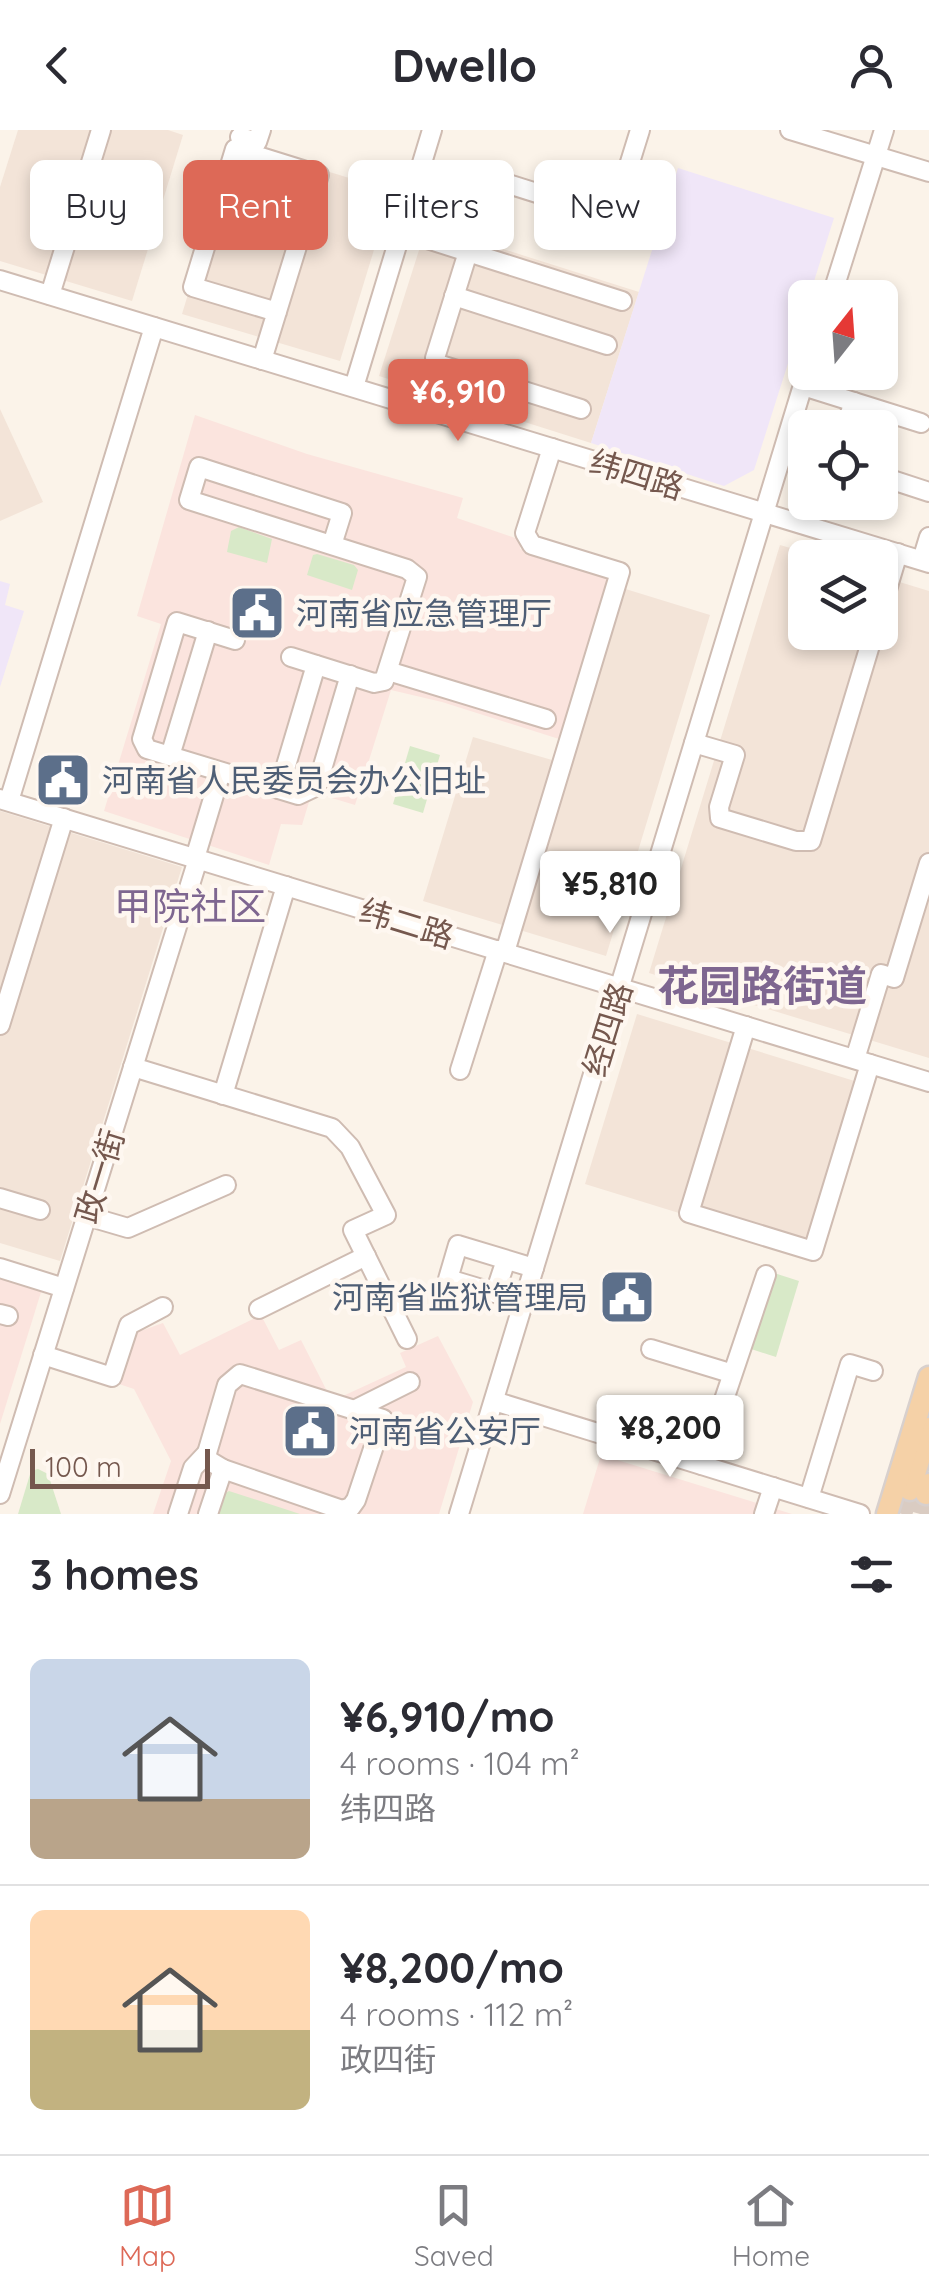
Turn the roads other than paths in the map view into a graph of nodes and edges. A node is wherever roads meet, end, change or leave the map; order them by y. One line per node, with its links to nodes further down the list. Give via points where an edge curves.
1 (100, 130): 17 (street)
2 (261, 130): 7 (street, via 257,142)
3 (432, 130): 9 (street)
4 (640, 130): 11 (street, via 613,216)
5 (790, 130): 8 (street)
6 (884, 130): 8 (street)
7 (240, 137)
8 (876, 156): 10 (street); 16 (street)
9 (423, 160)
10 (929, 172)
11 (514, 186)
12 (396, 250): 24 (street)
13 (462, 250): 14 (street)
14 (468, 252): 18 (street); 19 (street)
15 (0, 280): 17 (street, 纬四路)
16 (837, 280)
17 (50, 295): 21 (street, 纬四路)
18 (454, 296): 22 (street); 28 (street, via 438,364)
19 (622, 301)
20 (277, 312): 20 (street, via 319,175 235,149 194,287); 23 (street)
21 (154, 326): 23 (street, 纬四路); 52 (street)
22 (607, 344)
23 (262, 360): 24 (street, 纬四路)
24 (354, 388): 31 (street, 纬四路)
25 (802, 390): 34 (street, 经四路)
26 (828, 390): 27 (street)
27 (854, 402): 29 (street); 30 (street)
28 (581, 409)
29 (852, 410)
30 (920, 423)
31 (552, 448): 34 (street, 纬四路); 57 (street, via 526,533 532,545 620,572)
32 (898, 482): 33 (street)
33 (929, 492)
34 (764, 512): 36 (street, 纬四路); 48 (street, 经四路)
35 (929, 538): 39 (street)
36 (856, 540)
37 (332, 545): 37 (street, via 189,500 199,467 342,512); 45 (street, via 417,577)
38 (898, 553): 39 (street, 纬四路)
39 (925, 562)
40 (208, 631): 41 (street); 49 (street); 49 (street, via 177,622 142,739 147,749)
41 (235, 640)
42 (869, 650): 48 (street, via 811,841 720,818 735,755)
43 (291, 657): 44 (street)
44 (316, 665): 46 (street); 51 (street)
45 (388, 671): 46 (street, via 384,682); 47 (street)
46 (350, 676): 51 (street, via 316,786 298,795)
47 (546, 718)
48 (694, 742): 58 (street, 经四路)
49 (170, 756): 50 (street)
50 (221, 772): 51 (street); 54 (street, 政一街)
51 (279, 789)
52 (4, 800): 53 (street, 纬二路)
53 (64, 818): 54 (street, 纬二路); 59 (street)
54 (196, 858): 56 (street, 纬二路); 62 (street, 政一街)
55 (929, 863): 61 (street, via 894,978 881,974)
56 (286, 886): 57 (street, 纬二路); 65 (street)
57 (501, 951): 58 (street, 纬二路); 63 (street)
58 (620, 987): 60 (street, 纬二路); 73 (street, 经四路)
59 (0, 1025)
60 (746, 1026): 61 (street, 纬二路); 61 (street, via 690,1213 795,1246 813,1251)
61 (862, 1061): 64 (street, 纬二路)
62 (133, 1067): 65 (street); 69 (street, 政一街)
63 (460, 1070)
64 (929, 1082)
65 (222, 1094): 70 (street, via 332,1128 350,1146 386,1215 354,1230)
66 (226, 1185): 69 (street, via 128,1228)
67 (0, 1198): 68 (street)
68 (40, 1210)
69 (87, 1216): 75 (street, 政一街)
70 (366, 1256): 77 (street); 78 (street)
71 (506, 1260): 73 (street)
72 (0, 1268): 75 (street)
73 (534, 1268): 85 (street, 经四路)
74 (766, 1275): 82 (street, via 738,1366)
75 (64, 1288): 80 (street, 政一街)
76 (164, 1307): 80 (street, via 129,1325 112,1377)
77 (259, 1308)
78 (407, 1339)
79 (651, 1349): 82 (street)
80 (43, 1356): 93 (street, 政一街)
81 (873, 1371): 94 (street, via 850,1364)
82 (730, 1373): 89 (street)
83 (929, 1377): 101 (main road)
84 (410, 1382): 86 (street)
85 (494, 1401): 89 (street); 98 (street, 经四路)
86 (354, 1410): 88 (street, via 240,1374 226,1385); 95 (street, via 383,1420 356,1500)
87 (929, 1428): 92 (main road)
88 (206, 1453): 90 (street); 96 (street, via 193,1468)
89 (702, 1466): 91 (street)
90 (222, 1470): 95 (street); 97 (street)
91 (773, 1487): 94 (street); 99 (street)
92 (922, 1489)
93 (0, 1494)
94 (809, 1498): 100 (street)
95 (342, 1512)
96 (178, 1514)
97 (208, 1514)
98 (460, 1514)
99 (764, 1514)
100 (860, 1514)
101 (888, 1514)

